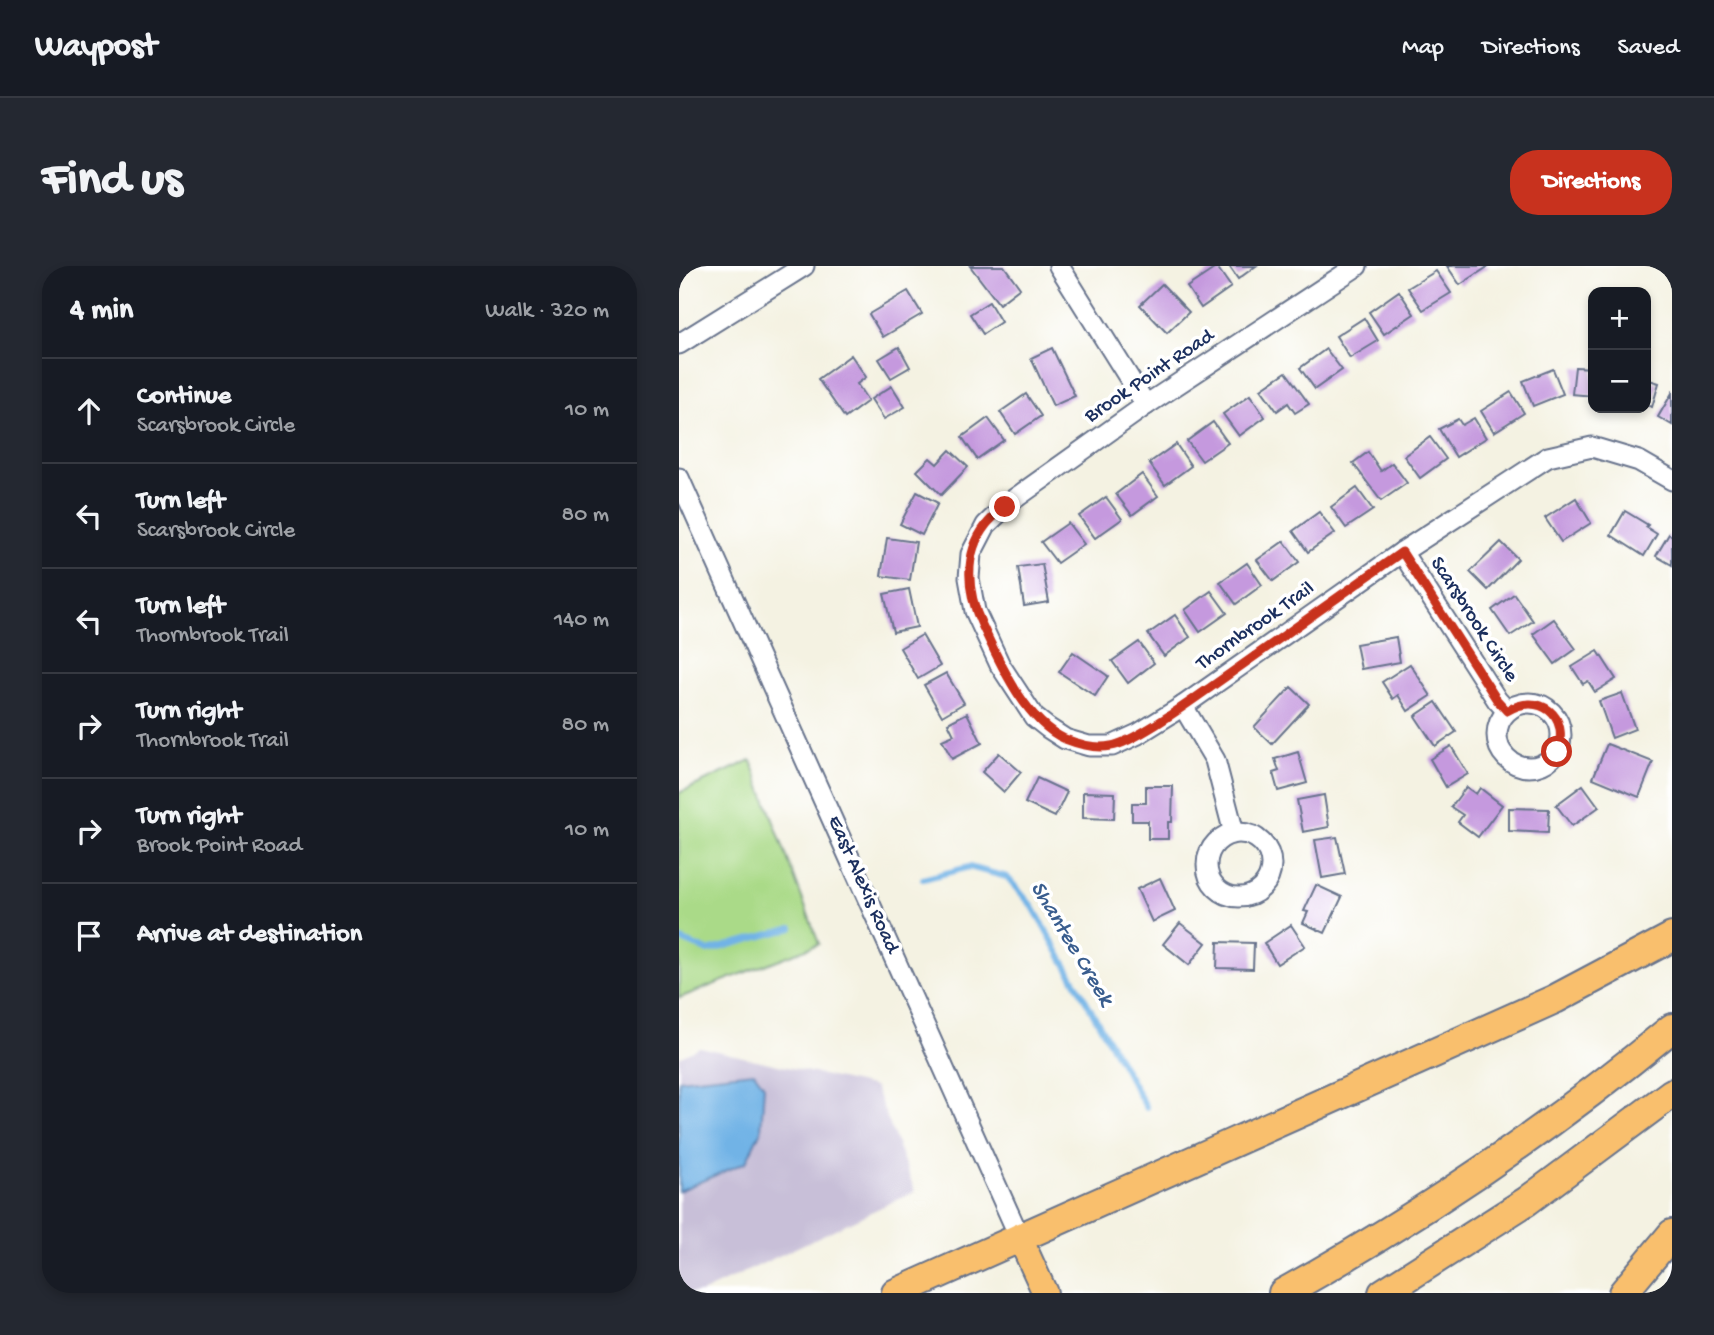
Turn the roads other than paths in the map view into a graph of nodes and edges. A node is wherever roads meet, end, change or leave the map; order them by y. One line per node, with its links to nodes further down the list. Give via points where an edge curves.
1 (804, 266): 4 (street)
2 (1059, 266): 5 (street)
3 (1357, 266): 5 (street, Brook Point Road)
4 (679, 344)
5 (1146, 405): 8 (street, Brook Point Road, via 1010,502)
6 (679, 478): 17 (street, East Alexis Road)
7 (1672, 480): 9 (street, Thornbrook Trail, via 1639,461 1592,447 1548,457)
8 (979, 538): 10 (street, Thornbrook Trail, via 971,554 969,578 975,611 1000,665 1034,717 1065,739 1112,746)
9 (1402, 552): 10 (street, Thornbrook Trail); 11 (street, Scarsbrook Circle)
10 (1184, 706): 12 (street, via 1215,760)
11 (1507, 711)
12 (1234, 833)
13 (1672, 937): 17 (highway, via 1555,999)
14 (1672, 1028): 20 (highway, via 1471,1179)
15 (1672, 1093): 21 (highway, via 1527,1201)
16 (1672, 1234): 22 (highway)
17 (1019, 1236): 18 (highway); 19 (main road, East Alexis Road)
18 (896, 1293)
19 (1045, 1293)
20 (1283, 1293)
21 (1383, 1293)
22 (1623, 1293)

